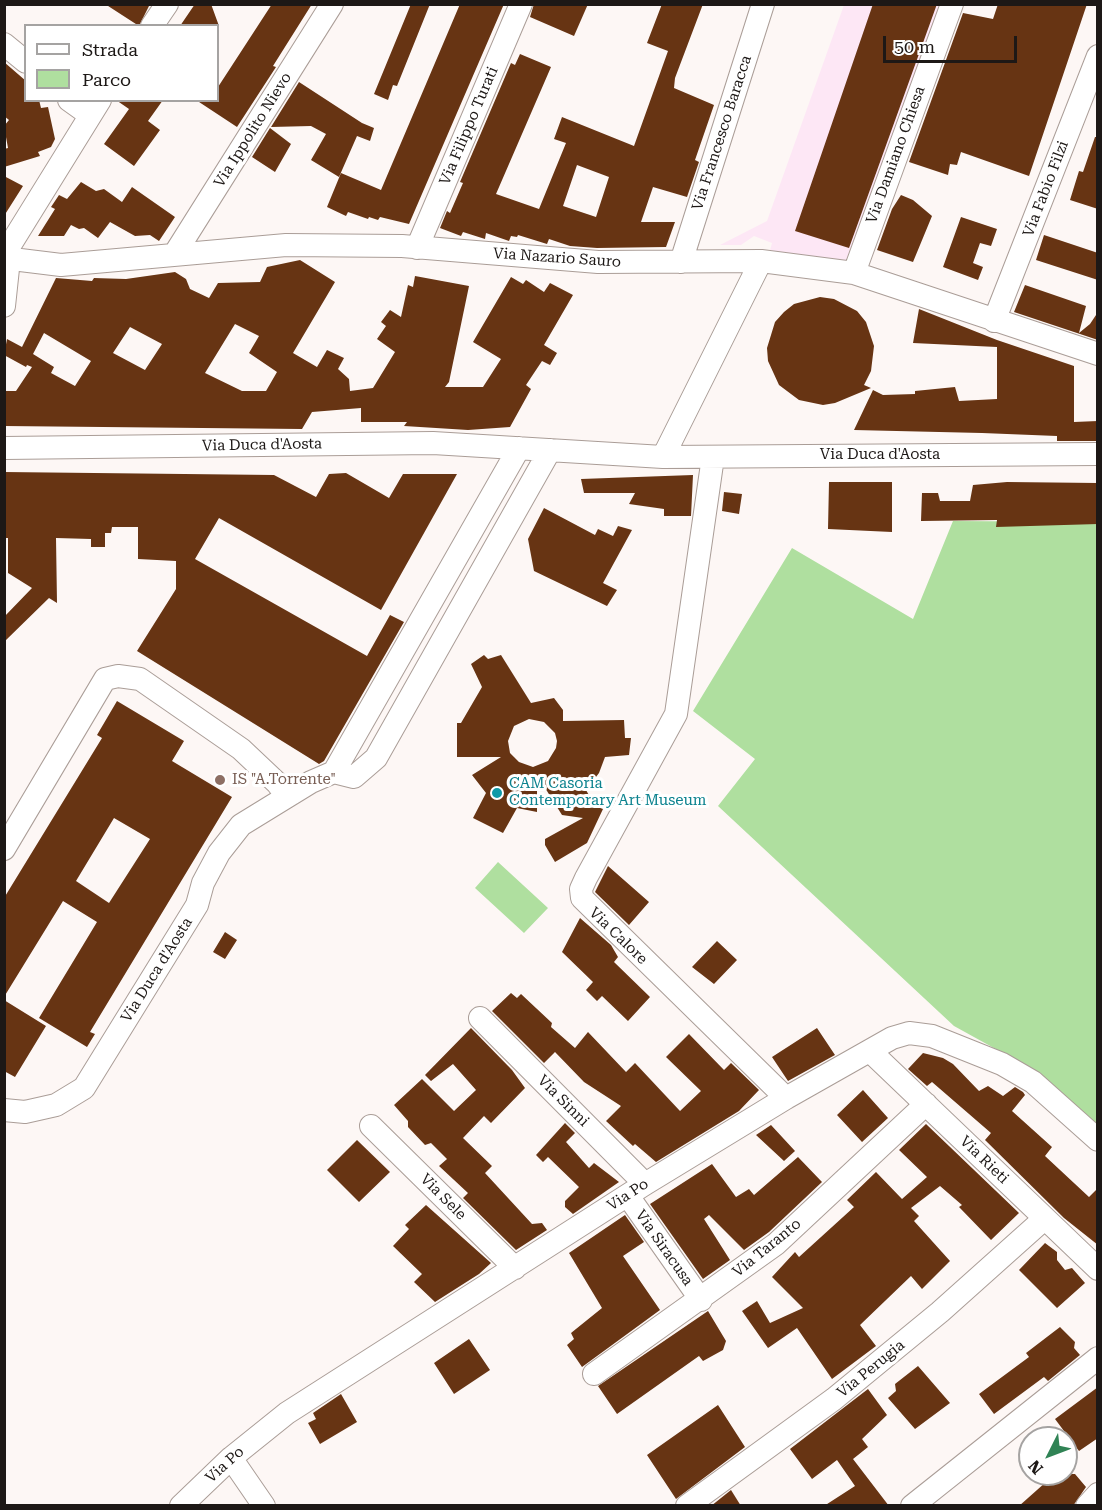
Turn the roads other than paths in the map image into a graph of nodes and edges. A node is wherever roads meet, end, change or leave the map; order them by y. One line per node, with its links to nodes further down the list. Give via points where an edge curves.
1 (167, 4): 6 (street)
2 (332, 4): 13 (street, Via Ippolito Nievo)
3 (521, 4): 12 (street, Via Filippo Turati)
4 (763, 4): 16 (street, Via Francesco Baracca)
5 (952, 4): 17 (street, Via Damiano Chiesa)
6 (153, 24)
7 (4, 44): 9 (street)
8 (1098, 56): 19 (street, Via Fabio Filzi)
9 (24, 60)
10 (76, 102): 11 (street)
11 (95, 108): 14 (street)
12 (417, 248): 13 (street, Via Nazario Sauro, via 285,245); 16 (street, Via Nazario Sauro, via 598,262)
13 (174, 255): 14 (street, Via Nazario Sauro, via 61,265)
14 (6, 258): 18 (street)
15 (761, 261): 16 (street, Via Nazario Sauro); 17 (street, Via Nazario Sauro); 25 (street)
16 (681, 262)
17 (854, 273): 19 (street, Via Nazario Sauro)
18 (4, 306)
19 (994, 321): 20 (street, Via Nazario Sauro)
20 (1098, 354)
21 (4, 448): 22 (street, Via Duca d'Aosta, via 433,442)
22 (519, 448): 23 (street, Via Duca d'Aosta); 27 (street)
23 (550, 450): 25 (street, Via Duca d'Aosta); 27 (street, Via Duca d'Aosta, via 376,758 354,777)
24 (1098, 454): 26 (street, Via Duca d'Aosta)
25 (663, 457): 26 (street, Via Duca d'Aosta)
26 (713, 457): 32 (street, Via Calore, via 676,714 586,878 582,898)
27 (334, 772): 28 (street, Via Duca d'Aosta)
28 (287, 796): 29 (street, via 241,749 140,679 118,676 105,679); 34 (street, Via Duca d'Aosta, via 241,825 219,854 203,883 197,905 84,1088 56,1105 25,1112)
29 (4, 849)
30 (480, 1018): 37 (street, Via Sinni)
31 (870, 1051): 32 (street, Via Po); 33 (street, Via Rieti); 36 (street, Via Po, via 909,1033 962,1046 1033,1082)
32 (786, 1098): 37 (street, Via Po)
33 (926, 1104): 38 (street, Via Rieti); 41 (street, Via Taranto, via 776,1244)
34 (4, 1110)
35 (371, 1126): 39 (street, Via Sele)
36 (1098, 1140)
37 (637, 1190): 39 (street, Via Po); 41 (street, Via Siracusa)
38 (1044, 1219): 40 (street, Via Rieti); 48 (street, Via Perugia, via 834,1399)
39 (516, 1269): 44 (street, Via Po, via 287,1413)
40 (1098, 1269)
41 (701, 1300): 43 (street, Via Taranto)
42 (1098, 1358): 49 (street)
43 (594, 1374)
44 (231, 1458): 46 (street, Via Po); 47 (street)
45 (1098, 1494): 50 (street)
46 (181, 1506)
47 (264, 1506)
48 (687, 1506)
49 (912, 1506)
50 (1087, 1506)

